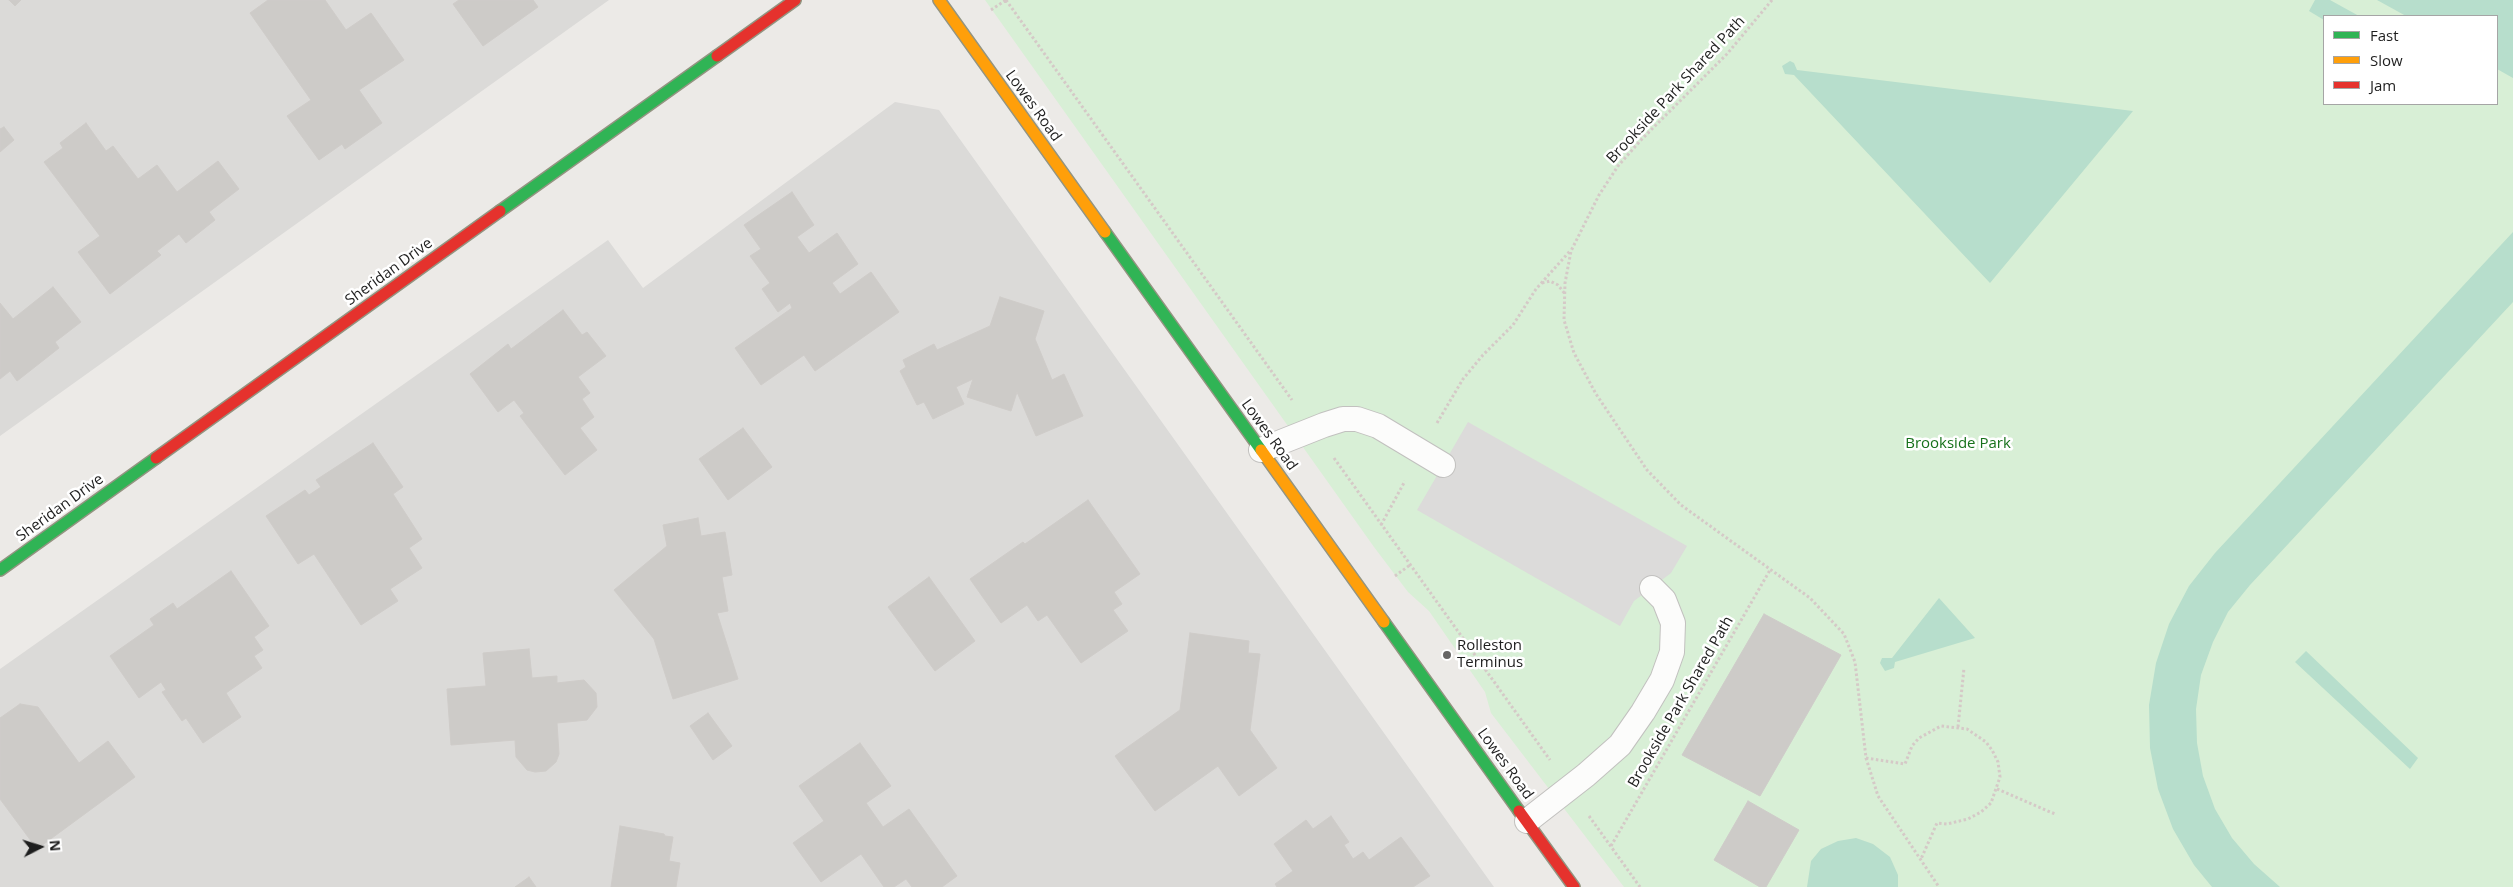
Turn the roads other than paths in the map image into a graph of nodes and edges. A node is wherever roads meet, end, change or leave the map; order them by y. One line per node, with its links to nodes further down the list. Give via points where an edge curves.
1 (795, 0): 5 (main road, Sheridan Drive)
2 (939, 0): 3 (main road, Lowes Road)
3 (1262, 450): 4 (lane, via 1324,424 1364,420); 7 (main road, Lowes Road)
4 (1443, 465)
5 (0, 570)
6 (1652, 588): 7 (lane, via 1664,600 1673,623 1672,652 1662,680 1620,745)
7 (1527, 821): 8 (main road, Lowes Road)
8 (1574, 887)

